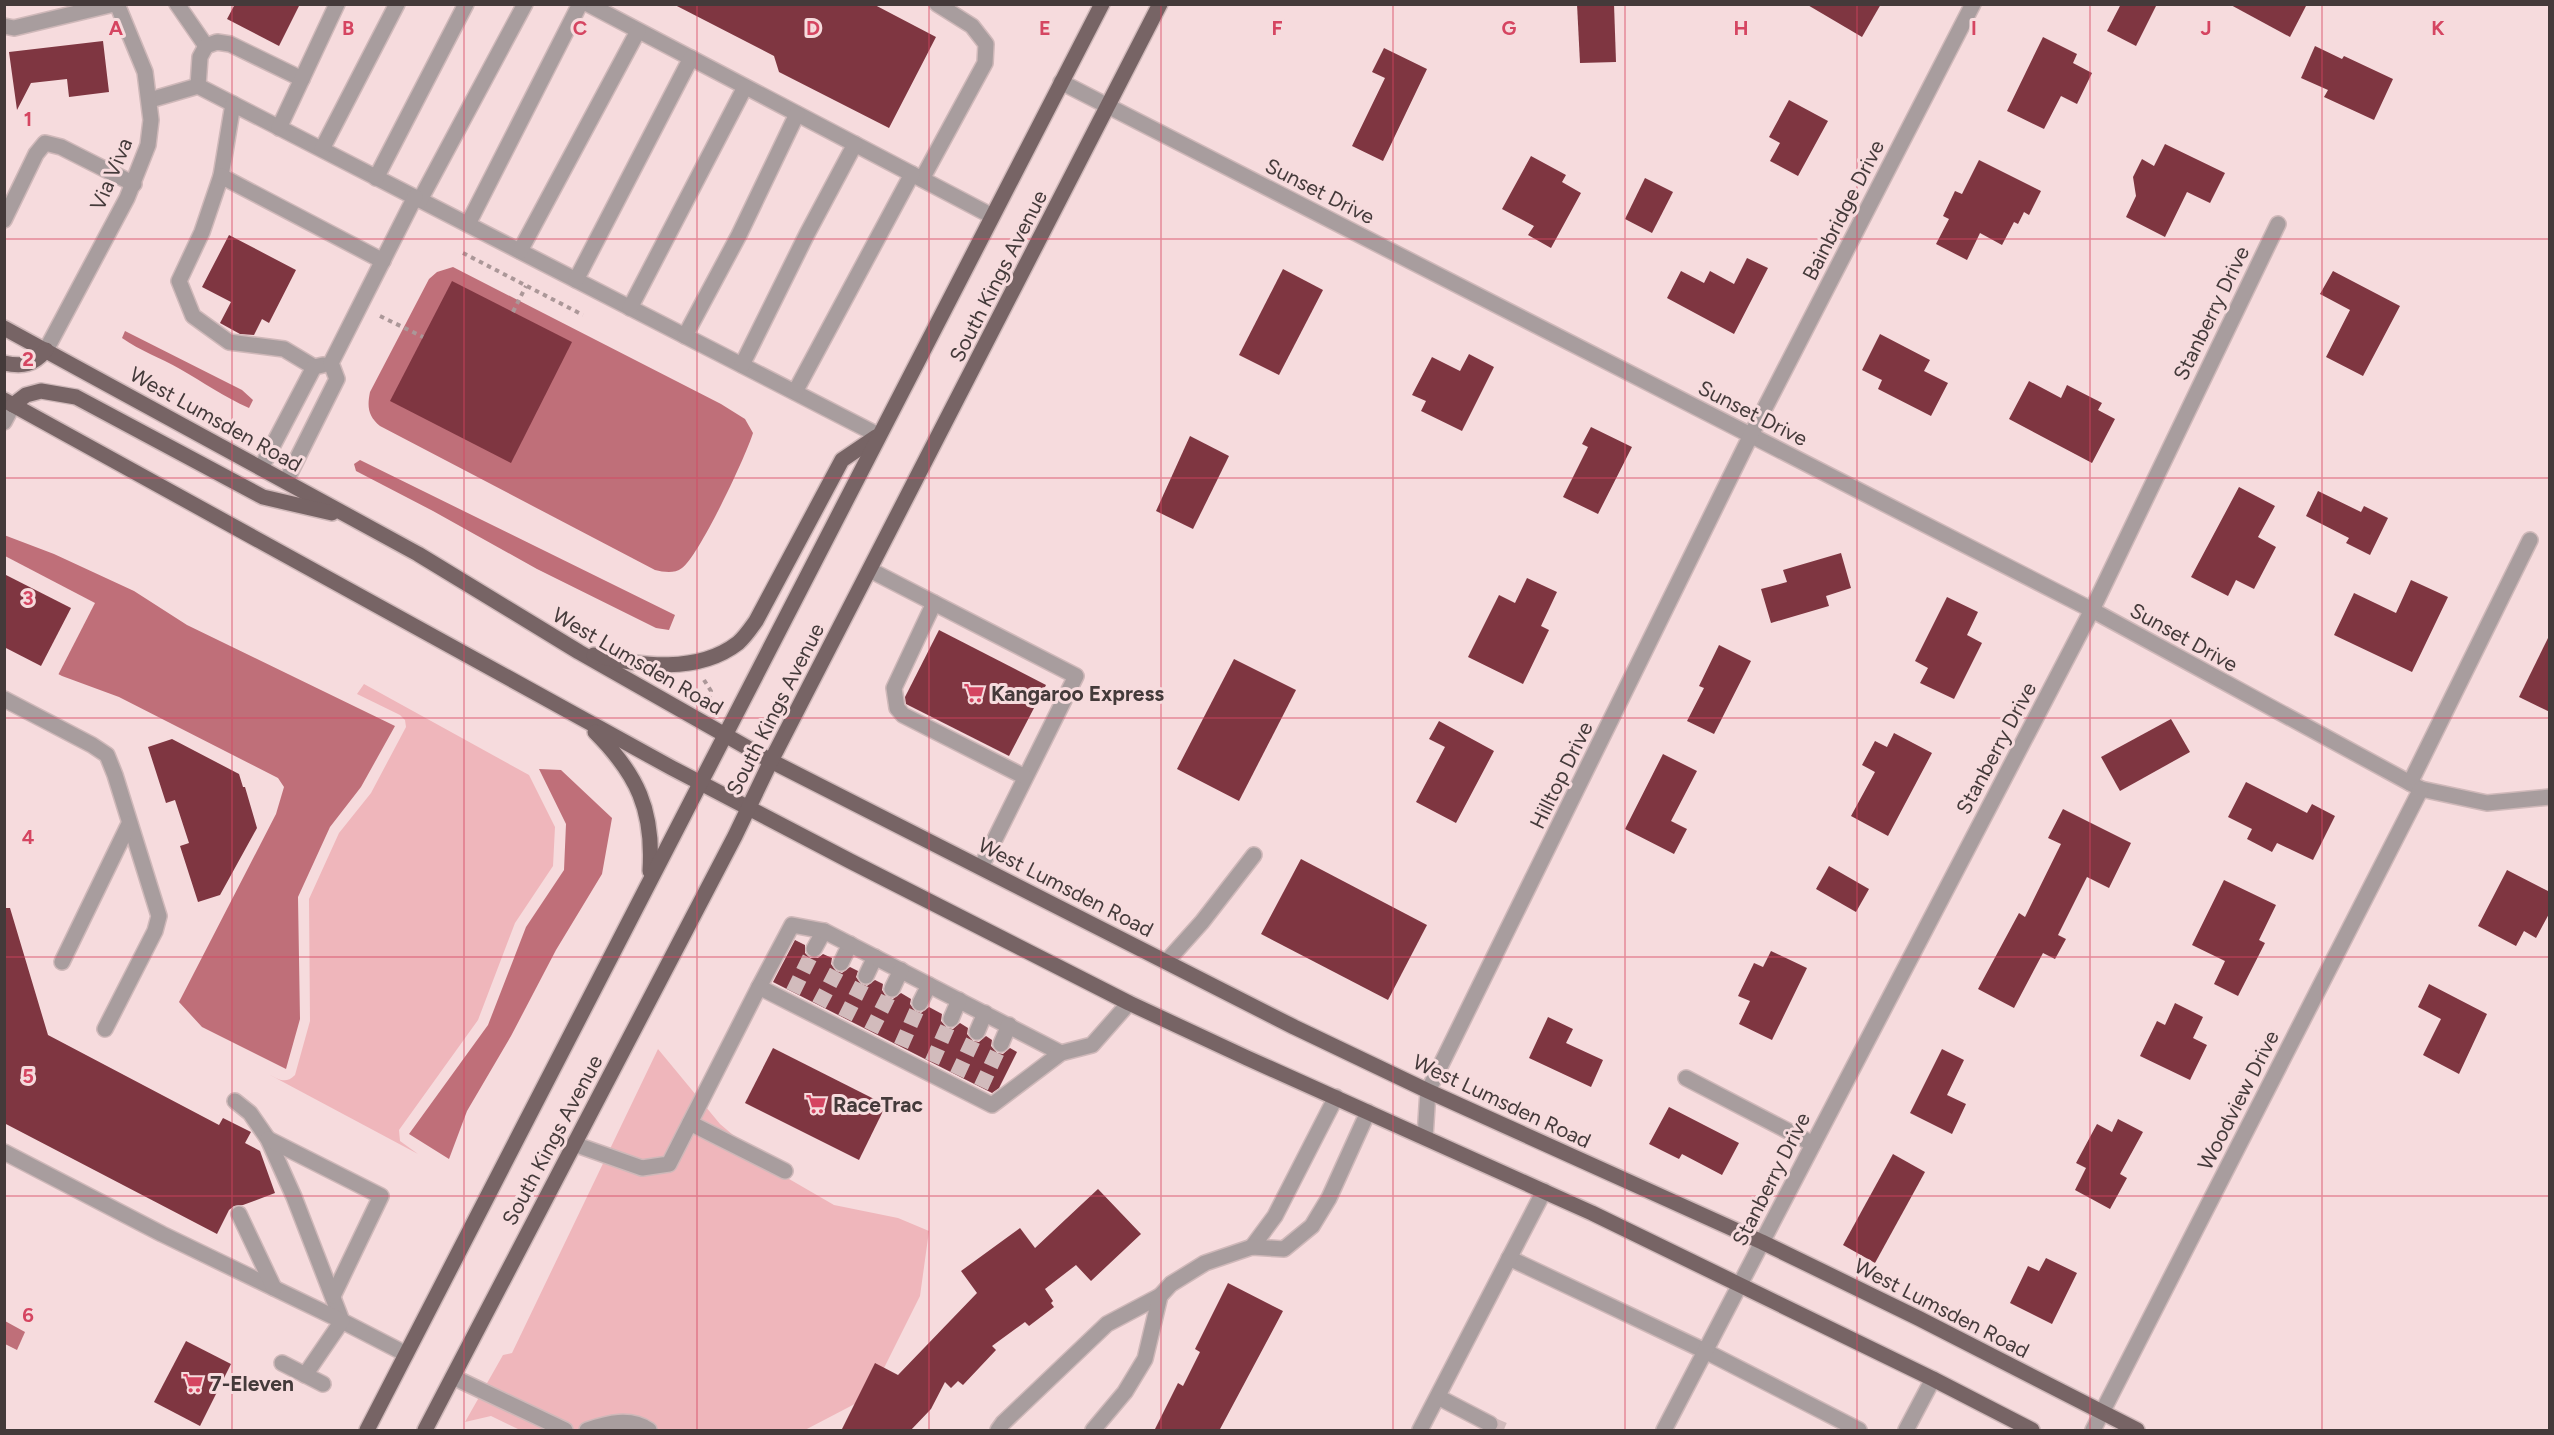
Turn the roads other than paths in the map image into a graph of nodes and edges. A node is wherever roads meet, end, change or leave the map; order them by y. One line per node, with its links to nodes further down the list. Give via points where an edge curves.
1 (116, 4): 13 (street, via 14,28); 21 (street, Via Viva, via 137,49)
2 (177, 4): 15 (street)
3 (338, 4): 17 (street)
4 (397, 4): 27 (street)
5 (466, 4): 29 (street)
6 (525, 4): 32 (street)
7 (580, 4): 35 (street)
8 (588, 4): 14 (street)
9 (938, 4): 30 (street, via 972,26 986,44 985,63)
10 (1102, 4): 18 (main road, South Kings Avenue)
11 (1160, 4): 23 (main road, South Kings Avenue)
12 (1973, 4): 52 (street, Bainbridge Drive)
13 (4, 26)
14 (638, 31): 16 (street); 37 (street)
15 (211, 44): 17 (street, via 230,44); 19 (street, via 200,57)
16 (691, 58): 20 (street); 39 (street)
17 (302, 79): 25 (street)
18 (1061, 82): 23 (street, Sunset Drive); 33 (main road, South Kings Avenue)
19 (198, 86): 21 (street); 22 (street)
20 (745, 87): 24 (street); 40 (street)
21 (150, 100): 31 (street, Via Viva, via 148,145)
22 (233, 104): 25 (street); 28 (street)
23 (1109, 107): 52 (street, Sunset Drive); 57 (main road, South Kings Avenue)
24 (797, 114): 26 (street); 42 (street)
25 (279, 128): 27 (street)
26 (855, 144): 30 (street); 46 (street)
27 (322, 149): 29 (street)
28 (221, 176): 38 (street); 47 (street, via 200,237 179,281 193,315 229,342 284,349)
29 (376, 177): 32 (street)
30 (917, 177): 33 (street); 48 (street)
31 (134, 184): 34 (street, via 61,147 45,143); 43 (street, Via Viva)
32 (418, 199): 35 (street); 38 (street)
33 (992, 216): 51 (main road, South Kings Avenue)
34 (4, 220)
35 (468, 224): 37 (street)
36 (2278, 224): 59 (street, Stanberry Drive)
37 (520, 251): 39 (street)
38 (383, 261): 45 (street)
39 (576, 280): 40 (street)
40 (630, 308): 42 (street)
41 (4, 328): 43 (main road, West Lumsden Road)
42 (685, 336): 46 (street)
43 (46, 350): 44 (main road, via 28,365); 53 (main road, West Lumsden Road)
44 (4, 363)
45 (331, 363): 47 (street); 54 (street, via 337,379)
46 (742, 365): 48 (street)
47 (314, 367): 53 (street)
48 (795, 392): 51 (street)
49 (9, 402): 50 (street); 55 (main road, via 40,391 76,397 263,497); 62 (main road)
50 (4, 422)
51 (878, 435): 60 (main road, via 842,460 756,621 739,642 719,654 663,666); 63 (main road, South Kings Avenue)
52 (1751, 435): 59 (street, Sunset Drive); 97 (street, Hilltop Drive)
53 (261, 468): 54 (main road, West Lumsden Road)
54 (286, 481): 55 (main road, West Lumsden Road)
55 (349, 517): 60 (main road, West Lumsden Road, via 418,554)
56 (2530, 540): 67 (street, Woodview Drive)
57 (870, 570): 58 (street); 64 (main road, South Kings Avenue)
58 (934, 603): 65 (street, via 894,688 897,708); 65 (street, via 1076,676)
59 (2092, 610): 67 (street, Sunset Drive); 105 (street, Stanberry Drive)
60 (579, 652): 63 (main road, West Lumsden Road)
61 (4, 699): 70 (street, via 83,739 107,756)
62 (582, 719): 66 (main road); 73 (main road, via 610,748 644,804 652,842)
63 (723, 735): 64 (main road, West Lumsden Road); 66 (main road, South Kings Avenue)
64 (771, 761): 69 (main road, South Kings Avenue); 72 (main road, West Lumsden Road)
65 (1025, 777): 72 (street)
66 (699, 783): 69 (main road); 73 (main road, South Kings Avenue)
67 (2415, 786): 68 (street, Sunset Drive, via 2487,803); 126 (street, Woodview Drive)
68 (2550, 797)
69 (748, 808): 88 (main road); 104 (main road, South Kings Avenue)
70 (129, 824): 79 (street); 92 (street, via 159,916)
71 (1254, 855): 78 (street)
72 (981, 867): 78 (main road, West Lumsden Road)
73 (649, 879): 119 (main road, South Kings Avenue)
74 (824, 931): 75 (street); 76 (street); 84 (street, via 792,925)
75 (850, 944): 77 (street); 80 (street)
76 (814, 950)
77 (875, 957): 81 (street); 82 (street)
78 (1167, 961): 97 (main road, West Lumsden Road)
79 (62, 962)
80 (841, 963)
81 (901, 970): 83 (street); 85 (street)
82 (866, 976)
83 (929, 985): 86 (street); 87 (street)
84 (759, 987): 95 (street, via 790,996 899,1051 979,1092 992,1105); 101 (street)
85 (892, 989)
86 (959, 1000): 89 (street); 90 (street)
87 (920, 1003)
88 (1129, 1003): 95 (street, via 1092,1045); 98 (main road)
89 (985, 1013): 91 (street); 93 (street)
90 (951, 1019)
91 (1009, 1025): 94 (street); 95 (street)
92 (105, 1029)
93 (977, 1032)
94 (1001, 1044)
95 (1062, 1053)
96 (1686, 1078): 105 (street)
97 (1428, 1091): 102 (street, Hilltop Drive); 110 (main road, West Lumsden Road)
98 (1336, 1097): 100 (main road); 111 (street, via 1275,1216)
99 (236, 1101): 103 (street)
100 (1368, 1112): 102 (main road); 111 (street, via 1312,1226 1284,1249)
101 (690, 1123): 104 (street, via 669,1164 642,1168); 107 (street)
102 (1425, 1137): 108 (main road)
103 (268, 1139): 115 (street); 115 (street, via 381,1196)
104 (574, 1144): 122 (main road, South Kings Avenue)
105 (1813, 1144): 110 (street, Stanberry Drive)
106 (4, 1152): 114 (street)
107 (785, 1171)
108 (1544, 1191): 112 (street); 113 (main road)
109 (239, 1214): 114 (street)
110 (1762, 1242): 113 (street, Stanberry Drive); 126 (main road, West Lumsden Road)
111 (1252, 1247): 116 (street, via 1186,1273)
112 (1509, 1258): 118 (street); 125 (street)
113 (1739, 1286): 118 (street, Stanberry Drive); 123 (main road)
114 (274, 1288): 117 (street)
115 (333, 1296): 117 (street)
116 (1160, 1296): 133 (street, via 1107,1324); 134 (street, via 1145,1359 1125,1392)
117 (342, 1321): 119 (street); 121 (street)
118 (1705, 1351): 136 (street, Stanberry Drive); 137 (street)
119 (406, 1354): 128 (main road, South Kings Avenue)
120 (282, 1363): 121 (street)
121 (306, 1375): 124 (street)
122 (453, 1377): 129 (main road, South Kings Avenue); 130 (street)
123 (1933, 1379): 138 (street); 139 (main road)
124 (322, 1384)
125 (1438, 1397): 127 (street); 135 (street)
126 (2102, 1413): 140 (street, Woodview Drive); 141 (main road, West Lumsden Road)
127 (1490, 1424)
128 (367, 1431)
129 (425, 1431)
130 (565, 1431)
131 (587, 1431): 132 (street, via 620,1421)
132 (649, 1431)
133 (998, 1431)
134 (1093, 1431)
135 (1420, 1431)
136 (1664, 1431)
137 (1860, 1431)
138 (1906, 1431)
139 (2032, 1431)
140 (2094, 1431)
141 (2137, 1431)

